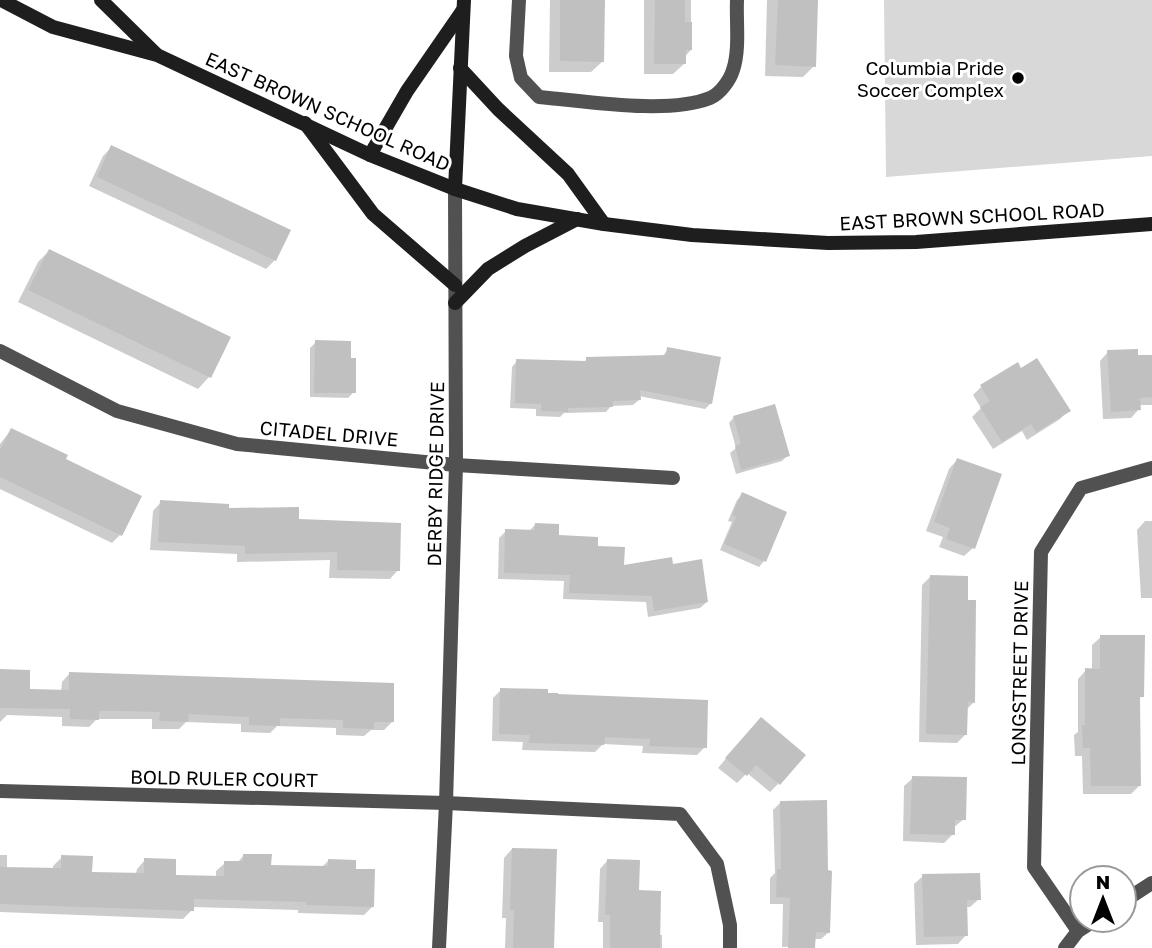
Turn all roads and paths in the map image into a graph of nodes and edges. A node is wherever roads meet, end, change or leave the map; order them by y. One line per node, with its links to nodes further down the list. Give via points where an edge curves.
1 (1, 0): 6 (main road, EAST BROWN SCHOOL ROAD, via 53,27)
2 (101, 0): 6 (main road, EAST BROWN SCHOOL ROAD)
3 (519, 0): 4 (street, via 516,56 521,78 539,97 683,105 712,97 726,84 733,70)
4 (737, 0)
5 (464, 4): 7 (main road, DERBY RIDGE DRIVE); 9 (main road)
6 (157, 55): 8 (main road, EAST BROWN SCHOOL ROAD)
7 (460, 68): 10 (main road, DERBY RIDGE DRIVE); 12 (main road, via 568,174)
8 (304, 122): 9 (main road, EAST BROWN SCHOOL ROAD); 14 (main road, via 373,214)
9 (370, 155): 10 (main road, EAST BROWN SCHOOL ROAD)
10 (455, 189): 11 (main road, EAST BROWN SCHOOL ROAD, via 517,209); 14 (street, DERBY RIDGE DRIVE)
11 (577, 219): 12 (main road, EAST BROWN SCHOOL ROAD); 15 (main road, via 488,269)
12 (604, 224): 13 (main road, EAST BROWN SCHOOL ROAD, via 692,235 828,243 916,242)
13 (1152, 224)
14 (455, 285): 15 (street, DERBY RIDGE DRIVE)
15 (456, 303): 17 (street, DERBY RIDGE DRIVE)
16 (0, 351): 17 (street, CITADEL DRIVE, via 117,411 237,444)
17 (456, 465): 19 (street, CITADEL DRIVE); 21 (street, DERBY RIDGE DRIVE)
18 (1152, 468): 22 (street, LONGSTREET DRIVE, via 1081,488 1041,552 1034,867)
19 (673, 478)
20 (0, 791): 21 (street, BOLD RULER COURT)
21 (446, 803): 24 (street, DERBY RIDGE DRIVE); 25 (street, BOLD RULER COURT, via 680,814 717,864 730,925)
22 (1068, 916)
23 (1076, 934): 26 (street)
24 (439, 948)
25 (730, 948)
26 (1065, 948)

